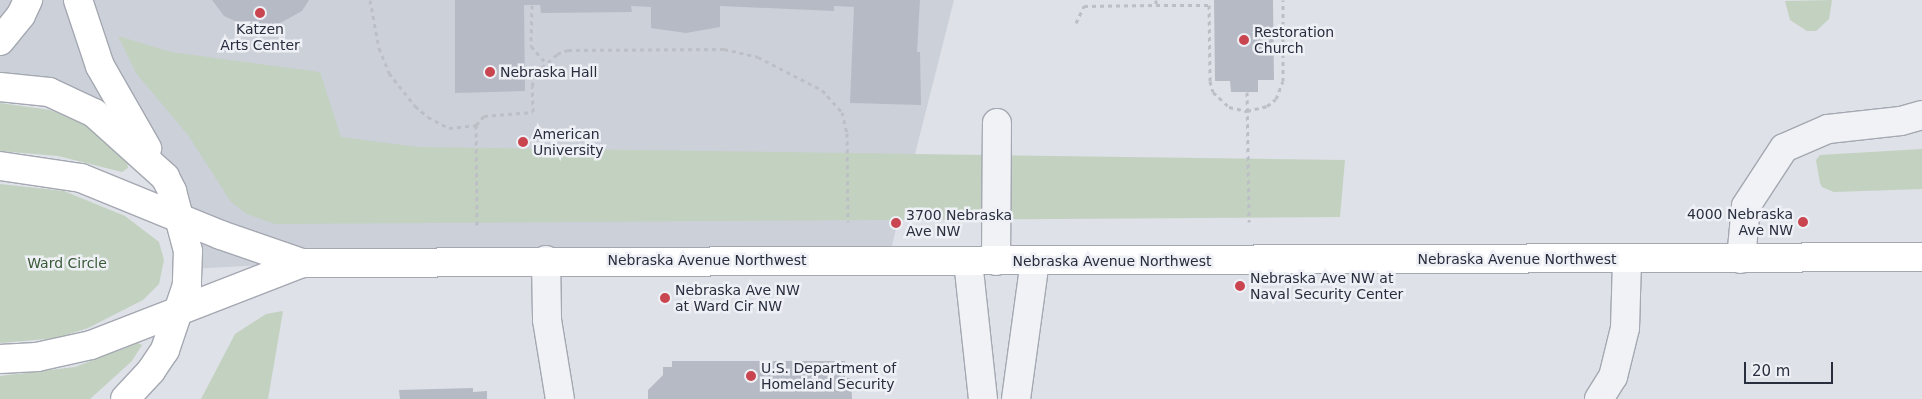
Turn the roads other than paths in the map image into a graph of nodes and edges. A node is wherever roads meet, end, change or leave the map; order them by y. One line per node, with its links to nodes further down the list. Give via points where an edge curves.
1 (28, 0): 3 (main road, via 21,15)
2 (78, 0): 8 (main road, via 88,36 106,78)
3 (0, 41)
4 (0, 87): 8 (main road, via 34,89 80,105 112,127)
5 (1922, 115): 12 (lane, via 1900,121 1828,129 1784,148 1746,206)
6 (997, 123): 16 (lane)
7 (0, 166): 9 (main road, Nebraska Avenue Northwest, via 81,178)
8 (165, 177): 9 (main road)
9 (182, 220): 17 (main road, Nebraska Avenue Northwest); 18 (main road, via 189,269)
10 (1922, 257): 12 (main road, Nebraska Avenue Northwest)
11 (1627, 259): 12 (main road, Nebraska Avenue Northwest); 15 (main road, Nebraska Avenue Northwest); 24 (lane, via 1625,328 1613,377)
12 (1741, 259)
13 (546, 260): 14 (main road, Nebraska Avenue Northwest); 17 (main road, Nebraska Avenue Northwest); 21 (lane, via 547,320)
14 (968, 261): 16 (main road, Nebraska Avenue Northwest); 22 (lane)
15 (1035, 261): 16 (main road, Nebraska Avenue Northwest); 23 (lane)
16 (996, 262)
17 (302, 263): 18 (main road, Nebraska Avenue Northwest)
18 (181, 308): 19 (main road, Nebraska Avenue Northwest, via 82,348 37,357); 20 (main road, via 159,360)
19 (0, 359)
20 (125, 399)
21 (560, 399)
22 (983, 399)
23 (1016, 399)
24 (1599, 399)

